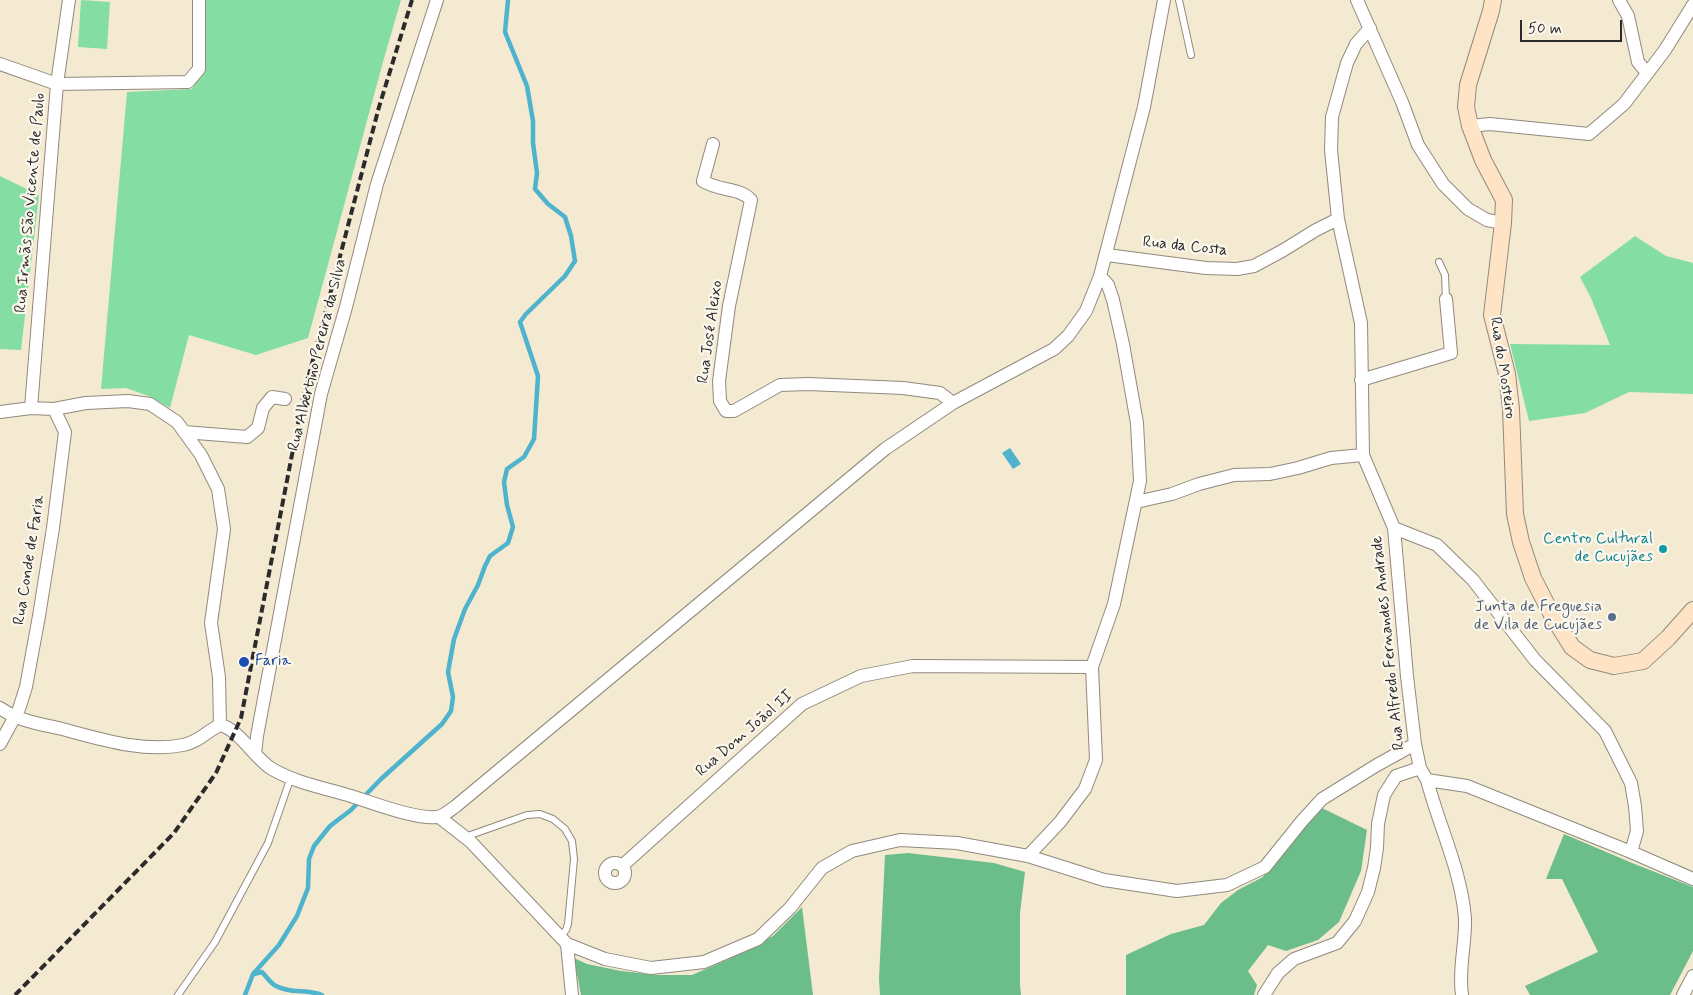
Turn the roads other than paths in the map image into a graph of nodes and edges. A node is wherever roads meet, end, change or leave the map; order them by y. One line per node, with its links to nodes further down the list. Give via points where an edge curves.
1 (68, 0): 14 (street, Rua Irmãs São Vicente de Paulo)
2 (199, 0): 14 (street, via 198,69 188,82)
3 (437, 0): 40 (street, Rua Albertino Pereira da Silva, via 377,184 321,394)
4 (1164, 0): 19 (street, via 1144,107)
5 (1179, 0): 11 (lane)
6 (1357, 0): 10 (street)
7 (1493, 0): 15 (main road, Rua do Mosteiro, via 1468,85 1466,108)
8 (1619, 0): 13 (street, via 1628,16 1638,62)
9 (1693, 5): 13 (street)
10 (1370, 28): 17 (street, Rua Alfredo Fernandes Andrade, via 1356,44 1347,63 1332,117 1331,150); 18 (street, via 1418,145 1443,184 1468,209 1487,220)
11 (1191, 56)
12 (0, 64): 14 (street)
13 (1648, 73): 15 (street, via 1624,104 1589,134 1497,124)
14 (57, 84): 26 (street, Rua Irmãs São Vicente de Paulo)
15 (1470, 126): 18 (main road, Rua do Mosteiro, via 1504,200)
16 (713, 144): 25 (street, Rua José Aleixo, via 703,181 746,194 751,200 729,306 719,381 720,401 726,411 734,411 780,385 808,384 940,393)
17 (1338, 219): 19 (street, Rua da Costa, via 1254,266 1206,268); 23 (street, Rua Alfredo Fernandes Andrade, via 1361,323)
18 (1503, 223): 33 (main road, Rua do Mosteiro, via 1492,315 1511,409 1515,514 1533,578 1572,647 1590,660 1614,666 1643,661)
19 (1107, 255): 21 (street)
20 (1439, 262): 22 (lane, via 1445,275)
21 (1100, 276): 25 (street, via 1086,311 1068,336 1054,348); 31 (street, via 1108,285 1113,300 1137,423 1140,481)
22 (1446, 299): 23 (street, via 1451,353)
23 (1361, 380): 30 (street, Rua Alfredo Fernandes Andrade)
24 (285, 399): 29 (street, via 272,397 263,408 258,428 247,437)
25 (953, 404): 44 (street, via 885,449)
26 (31, 408): 27 (street); 28 (street)
27 (54, 409): 29 (street, via 86,403 128,401 150,404 176,422); 36 (street, Rua Conde de Faria, via 66,432 26,687)
28 (0, 412)
29 (184, 432): 37 (street, via 201,455 218,489 224,529 211,623 219,677)
30 (1363, 455): 31 (street, via 1331,458 1270,474 1234,475); 32 (street, Rua Alfredo Fernandes Andrade)
31 (1136, 502): 34 (street, via 1114,604)
32 (1394, 528): 39 (street, Rua Alfredo Fernandes Andrade); 46 (street, via 1437,545 1473,580 1535,660 1605,731 1631,783 1637,830)
33 (1693, 610)
34 (1092, 667): 47 (street, via 1096,760 1085,789); 48 (street, Rua Dom Joãol II, via 913,666 861,676 802,704)
35 (0, 708): 36 (street)
36 (15, 716): 37 (street, via 96,738 148,747 194,742); 38 (street, Rua Conde de Faria)
37 (220, 726): 40 (street, via 235,733)
38 (0, 744)
39 (1415, 744): 41 (street, Rua Alfredo Fernandes Andrade); 47 (street, via 1322,799 1265,867 1227,885 1177,891 1104,880)
40 (255, 754): 42 (street, via 273,769)
41 (1420, 768): 43 (street, Rua Alfredo Fernandes Andrade); 54 (street, via 1396,776 1384,795 1374,868 1355,921 1337,944 1294,959 1278,973)
42 (290, 777): 44 (street, via 385,806); 52 (lane, via 268,843 215,942)
43 (1427, 780): 46 (street, via 1467,786); 55 (street, Rua Alfredo Fernandes Andrade, via 1457,874 1465,919 1460,982)
44 (439, 817): 45 (street)
45 (465, 837): 50 (street); 50 (lane, via 527,815 540,814 565,829 572,841 574,859)
46 (1631, 852): 49 (street)
47 (1028, 856): 50 (street, via 957,843 900,840 852,851 822,868 790,908 758,939 704,962 651,968 605,960)
48 (622, 866)
49 (1693, 879)
50 (564, 941): 53 (street)
51 (1693, 976): 56 (street)
52 (178, 995)
53 (572, 995)
54 (1264, 995)
55 (1462, 995)
56 (1683, 995)

